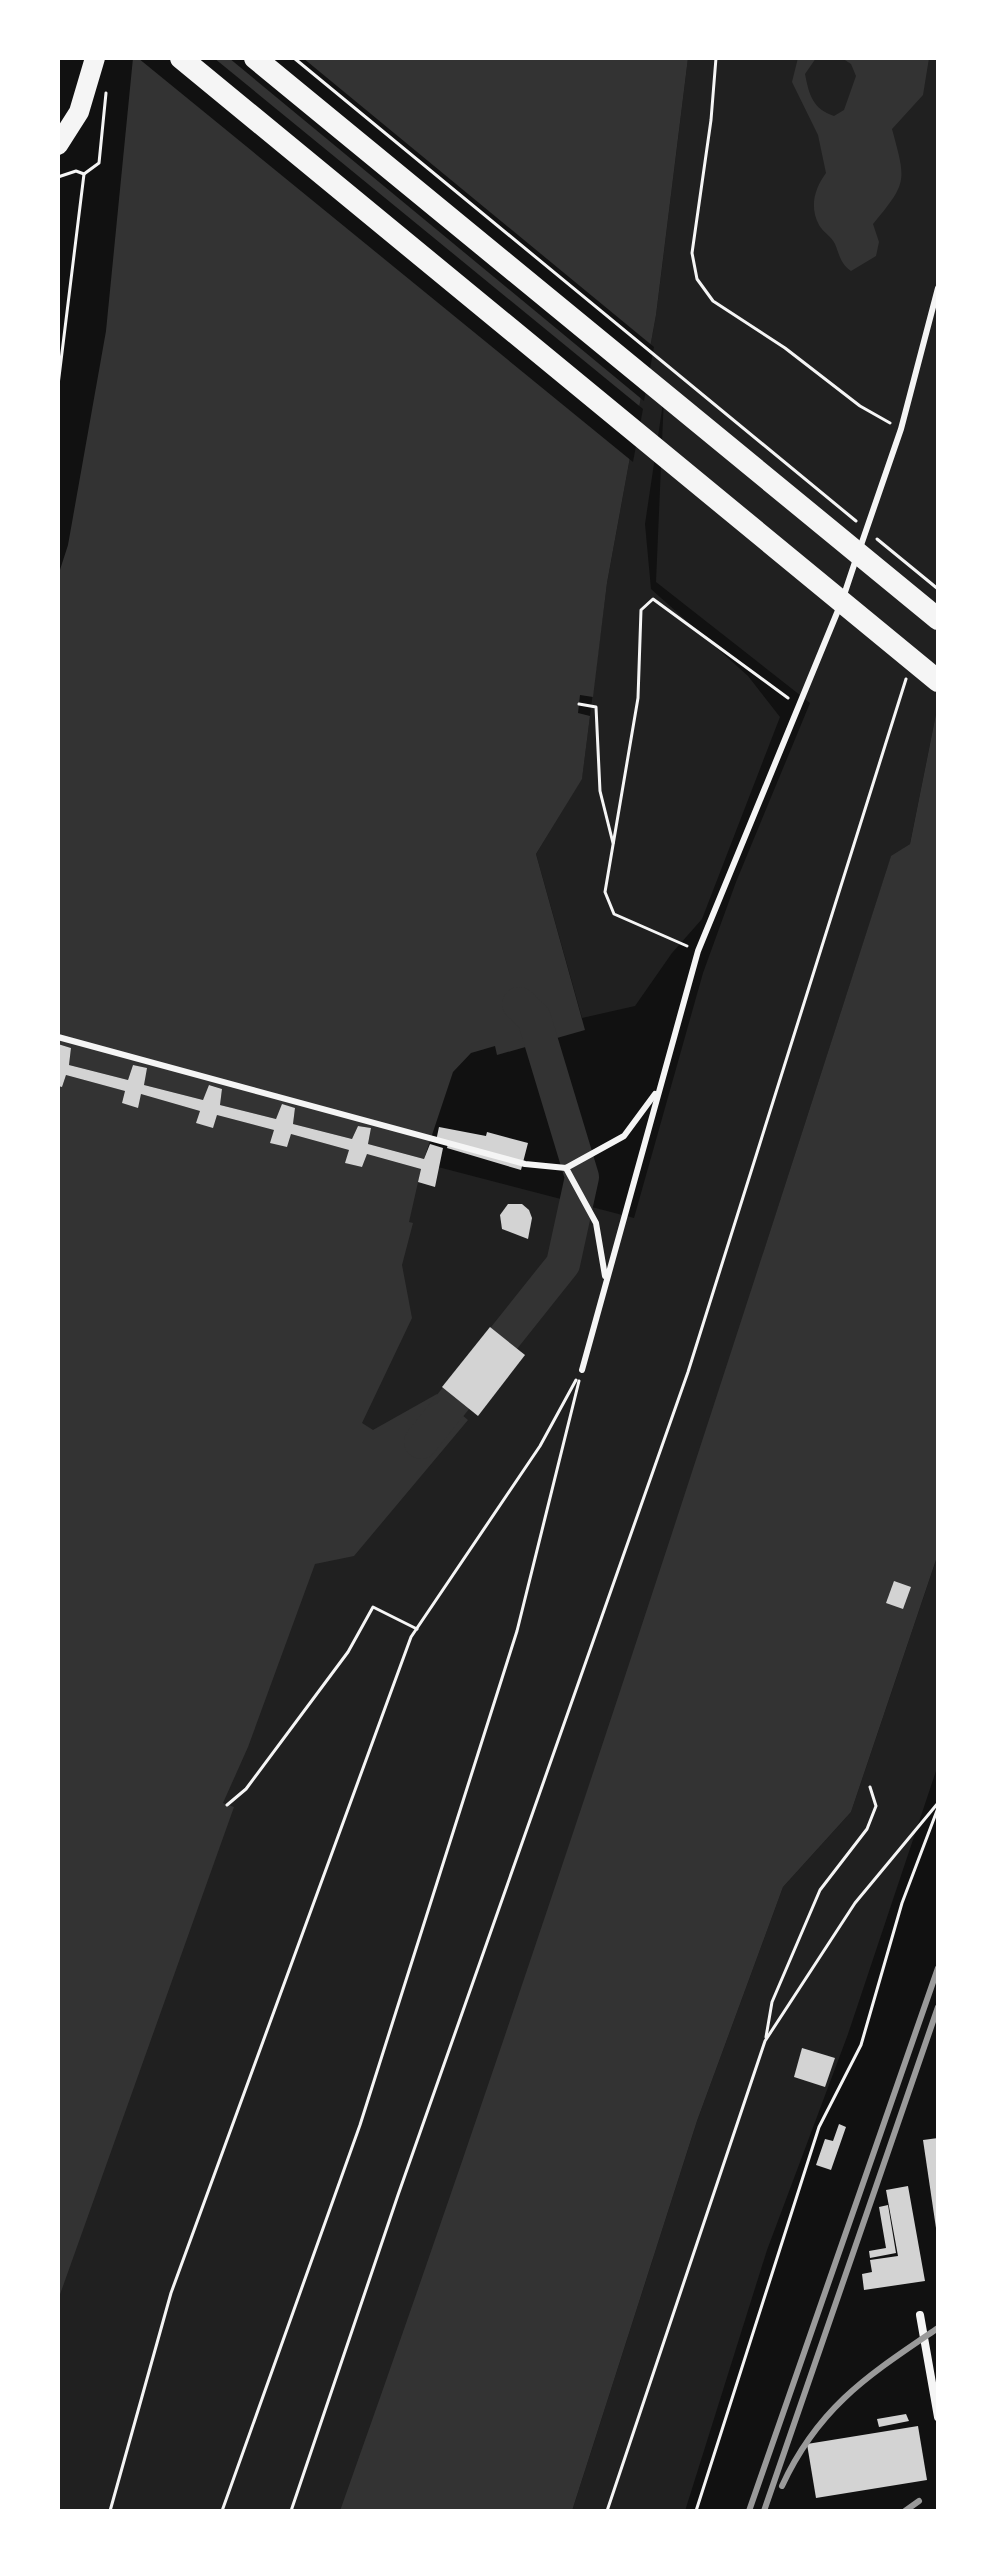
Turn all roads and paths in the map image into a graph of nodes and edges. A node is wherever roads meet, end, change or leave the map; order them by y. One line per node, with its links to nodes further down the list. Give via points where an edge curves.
1 (95, 58): 7 (highway, via 79,112)
2 (181, 58): 19 (highway)
3 (255, 58): 17 (highway)
4 (294, 58): 14 (path)
5 (716, 58): 13 (path, via 692,253 697,279 713,301 860,406)
6 (107, 89): 8 (path, via 99,163)
7 (58, 145)
8 (84, 174): 9 (path); 11 (path)
9 (58, 177)
10 (938, 288): 13 (lane)
11 (60, 350): 12 (path)
12 (58, 385)
13 (901, 429): 21 (lane, via 832,628)
14 (865, 529)
15 (877, 539): 16 (path)
16 (938, 587): 17 (path)
17 (936, 609)
18 (908, 673): 38 (path, via 688,1372)
19 (938, 681)
20 (579, 704): 22 (path, via 596,707 600,791)
21 (797, 706): 22 (path, via 653,599 641,610 638,698); 23 (lane)
22 (614, 847): 23 (path, via 605,892 614,914)
23 (698, 951): 25 (lane)
24 (58, 1037): 26 (lane, via 525,1164)
25 (658, 1091): 26 (lane, via 624,1136); 27 (lane)
26 (566, 1168): 27 (lane, via 596,1223)
27 (605, 1280): 28 (lane)
28 (582, 1370): 29 (path, via 540,1446); 37 (path, via 517,1631 360,2125)
29 (417, 1629): 31 (path, via 373,1607 348,1652 246,1789); 36 (path, via 171,2293)
30 (870, 1787): 33 (path, via 876,1806 867,1829 820,1890 772,2002)
31 (227, 1805)
32 (938, 1806): 33 (path, via 855,1903); 40 (path, via 902,1903 861,2045 819,2127)
33 (765, 2041): 39 (path)
34 (920, 2315): 35 (street)
35 (938, 2417)
36 (110, 2511)
37 (222, 2511)
38 (291, 2511)
39 (607, 2511)
40 (696, 2511)

